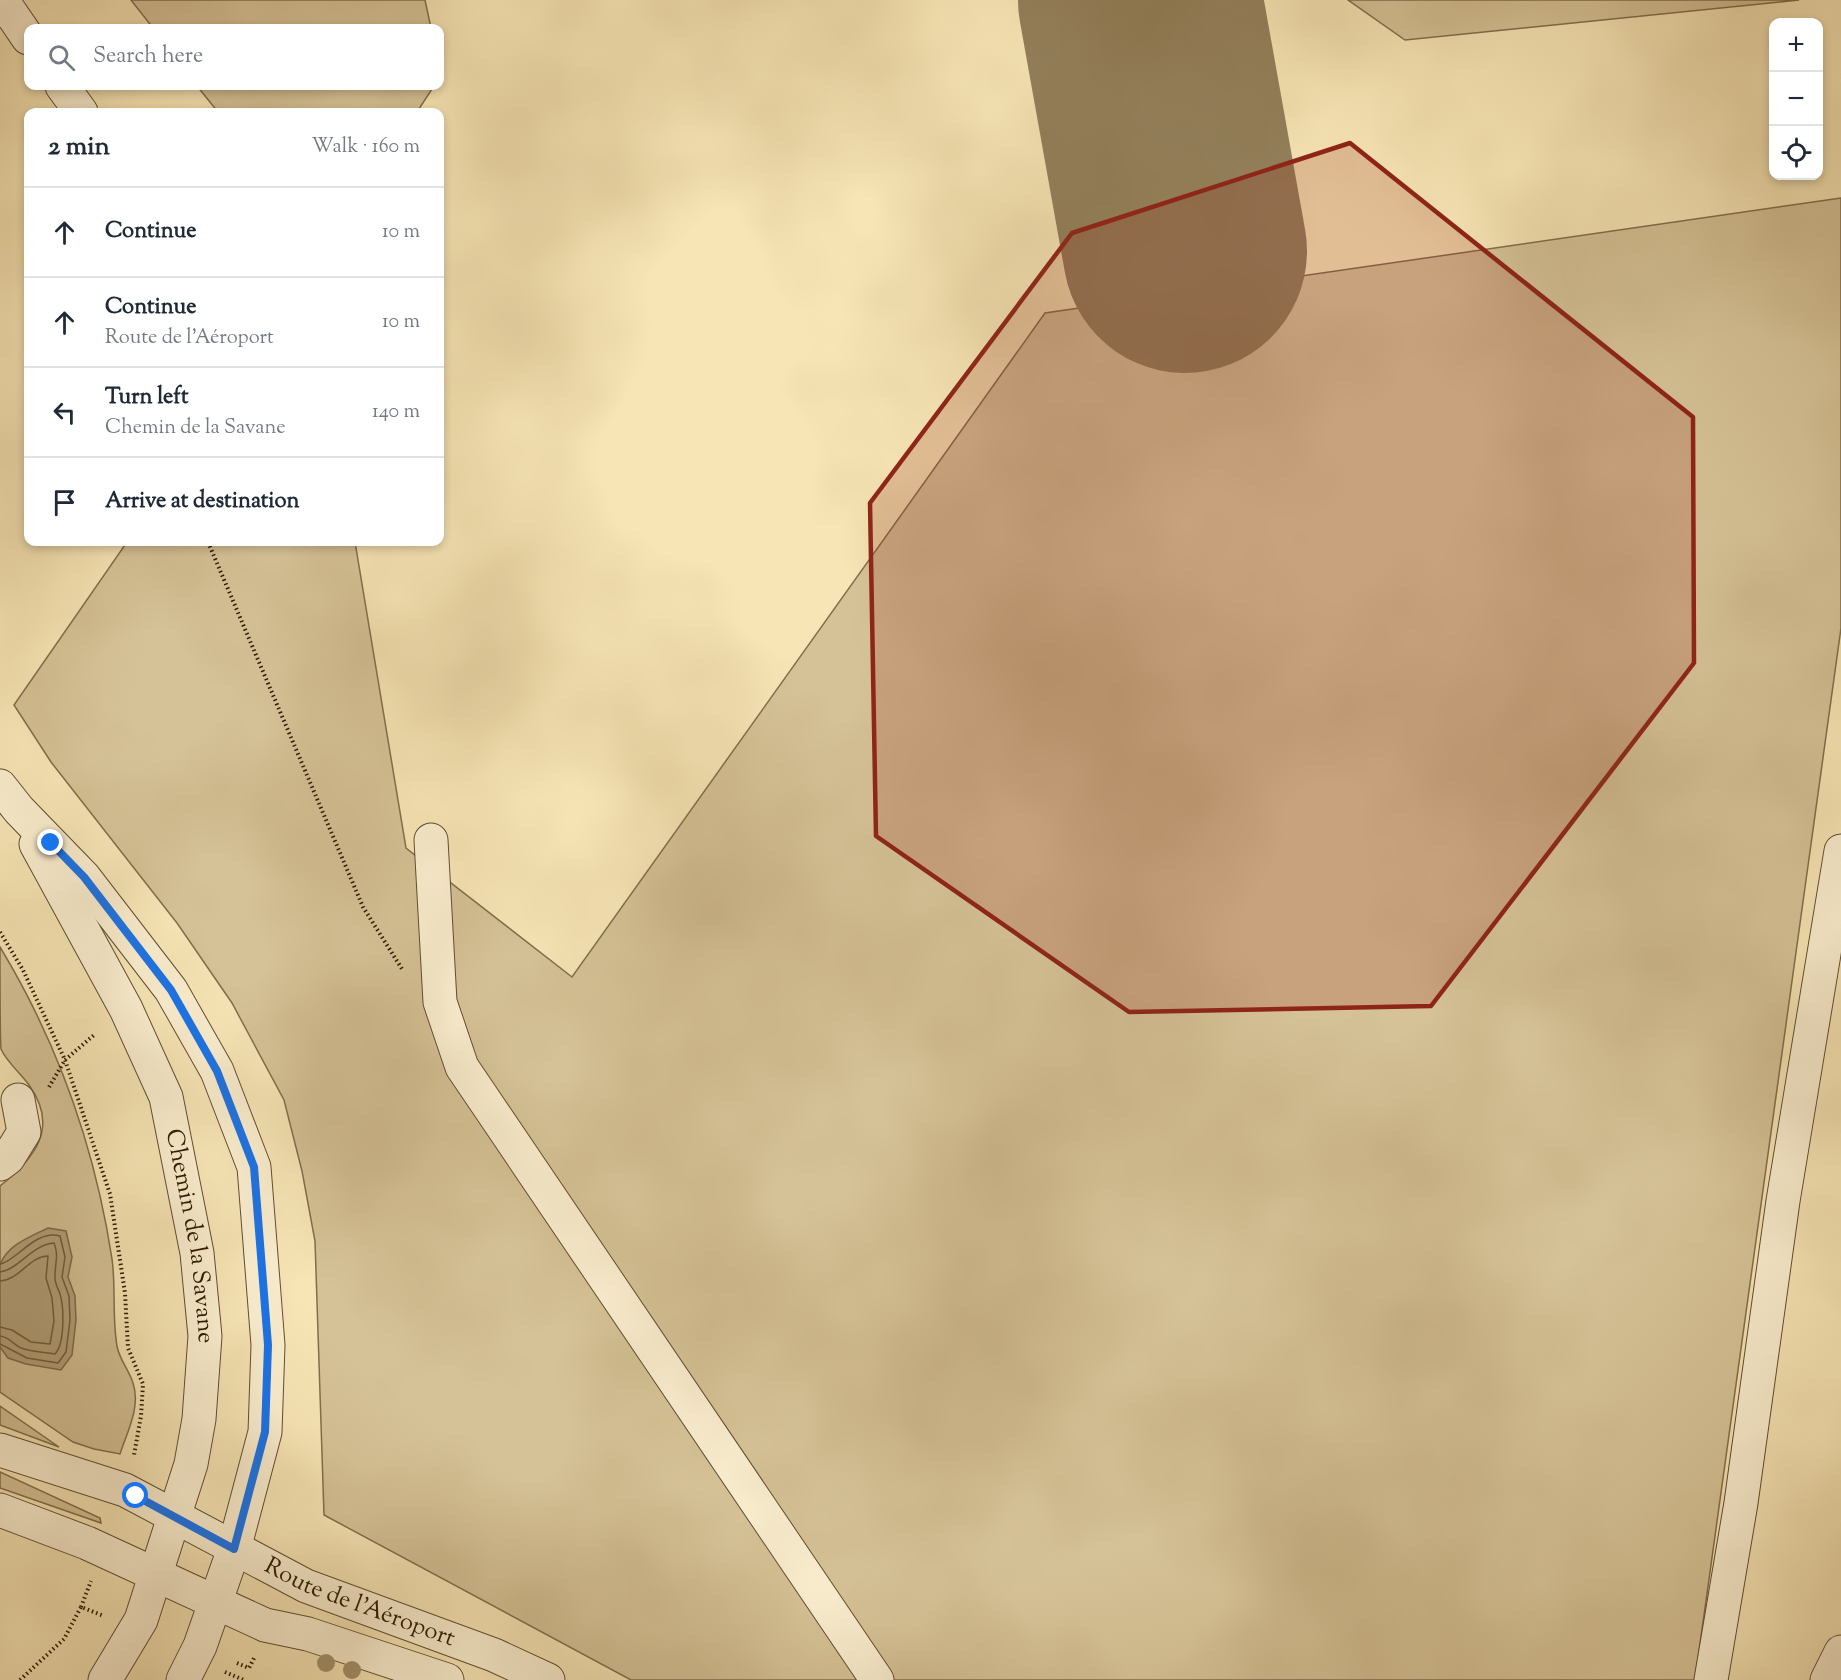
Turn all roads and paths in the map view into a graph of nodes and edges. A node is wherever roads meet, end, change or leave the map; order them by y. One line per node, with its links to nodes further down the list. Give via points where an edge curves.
1 (2, 0): 2 (street)
2 (24, 32)
3 (65, 90): 4 (street)
4 (78, 108)
5 (210, 546): 10 (path, via 363,907)
6 (9, 798): 19 (street, Chemin de la Savane, via 126,1009 166,1097 197,1253 205,1336 199,1419); 20 (street, Chemin de la Savane, via 84,877 171,990 217,1071 254,1167 268,1345 265,1432)
7 (431, 840): 36 (street, via 440,1002 462,1067)
8 (1841, 851): 37 (street)
9 (0, 933): 12 (path, via 23,970)
10 (406, 977)
11 (94, 1035): 12 (path)
12 (64, 1060): 14 (path); 17 (path, via 110,1194 125,1293 128,1348 143,1384)
13 (18, 1100): 14 (street)
14 (24, 1132): 15 (street)
15 (0, 1164)
16 (0, 1450): 19 (street, Route de l'Aéroport, via 125,1490)
17 (133, 1461)
18 (0, 1510): 22 (street, Route de l'Aéroport)
19 (174, 1517): 20 (street, Route de l'Aéroport); 22 (street, Chemin de la Savane)
20 (234, 1549): 23 (street, Chemin de la Savane); 35 (street, Route de l'Aéroport, via 306,1586 494,1655)
21 (94, 1575): 24 (path)
22 (156, 1575): 23 (street, Route de l'Aéroport); 32 (street, Chemin de la Savane, via 141,1620)
23 (216, 1602): 33 (street, Chemin de la Savane); 34 (street, Route de l'Aéroport, via 265,1624 308,1634)
24 (81, 1607): 25 (path); 31 (path, via 64,1639)
25 (109, 1618)
26 (1841, 1652): 38 (street)
27 (237, 1663): 28 (path)
28 (249, 1668)
29 (225, 1672): 30 (path)
30 (243, 1679)
31 (20, 1680)
32 (105, 1680)
33 (183, 1680)
34 (447, 1680)
35 (548, 1680)
36 (877, 1680)
37 (1711, 1680)
38 (1827, 1680)

